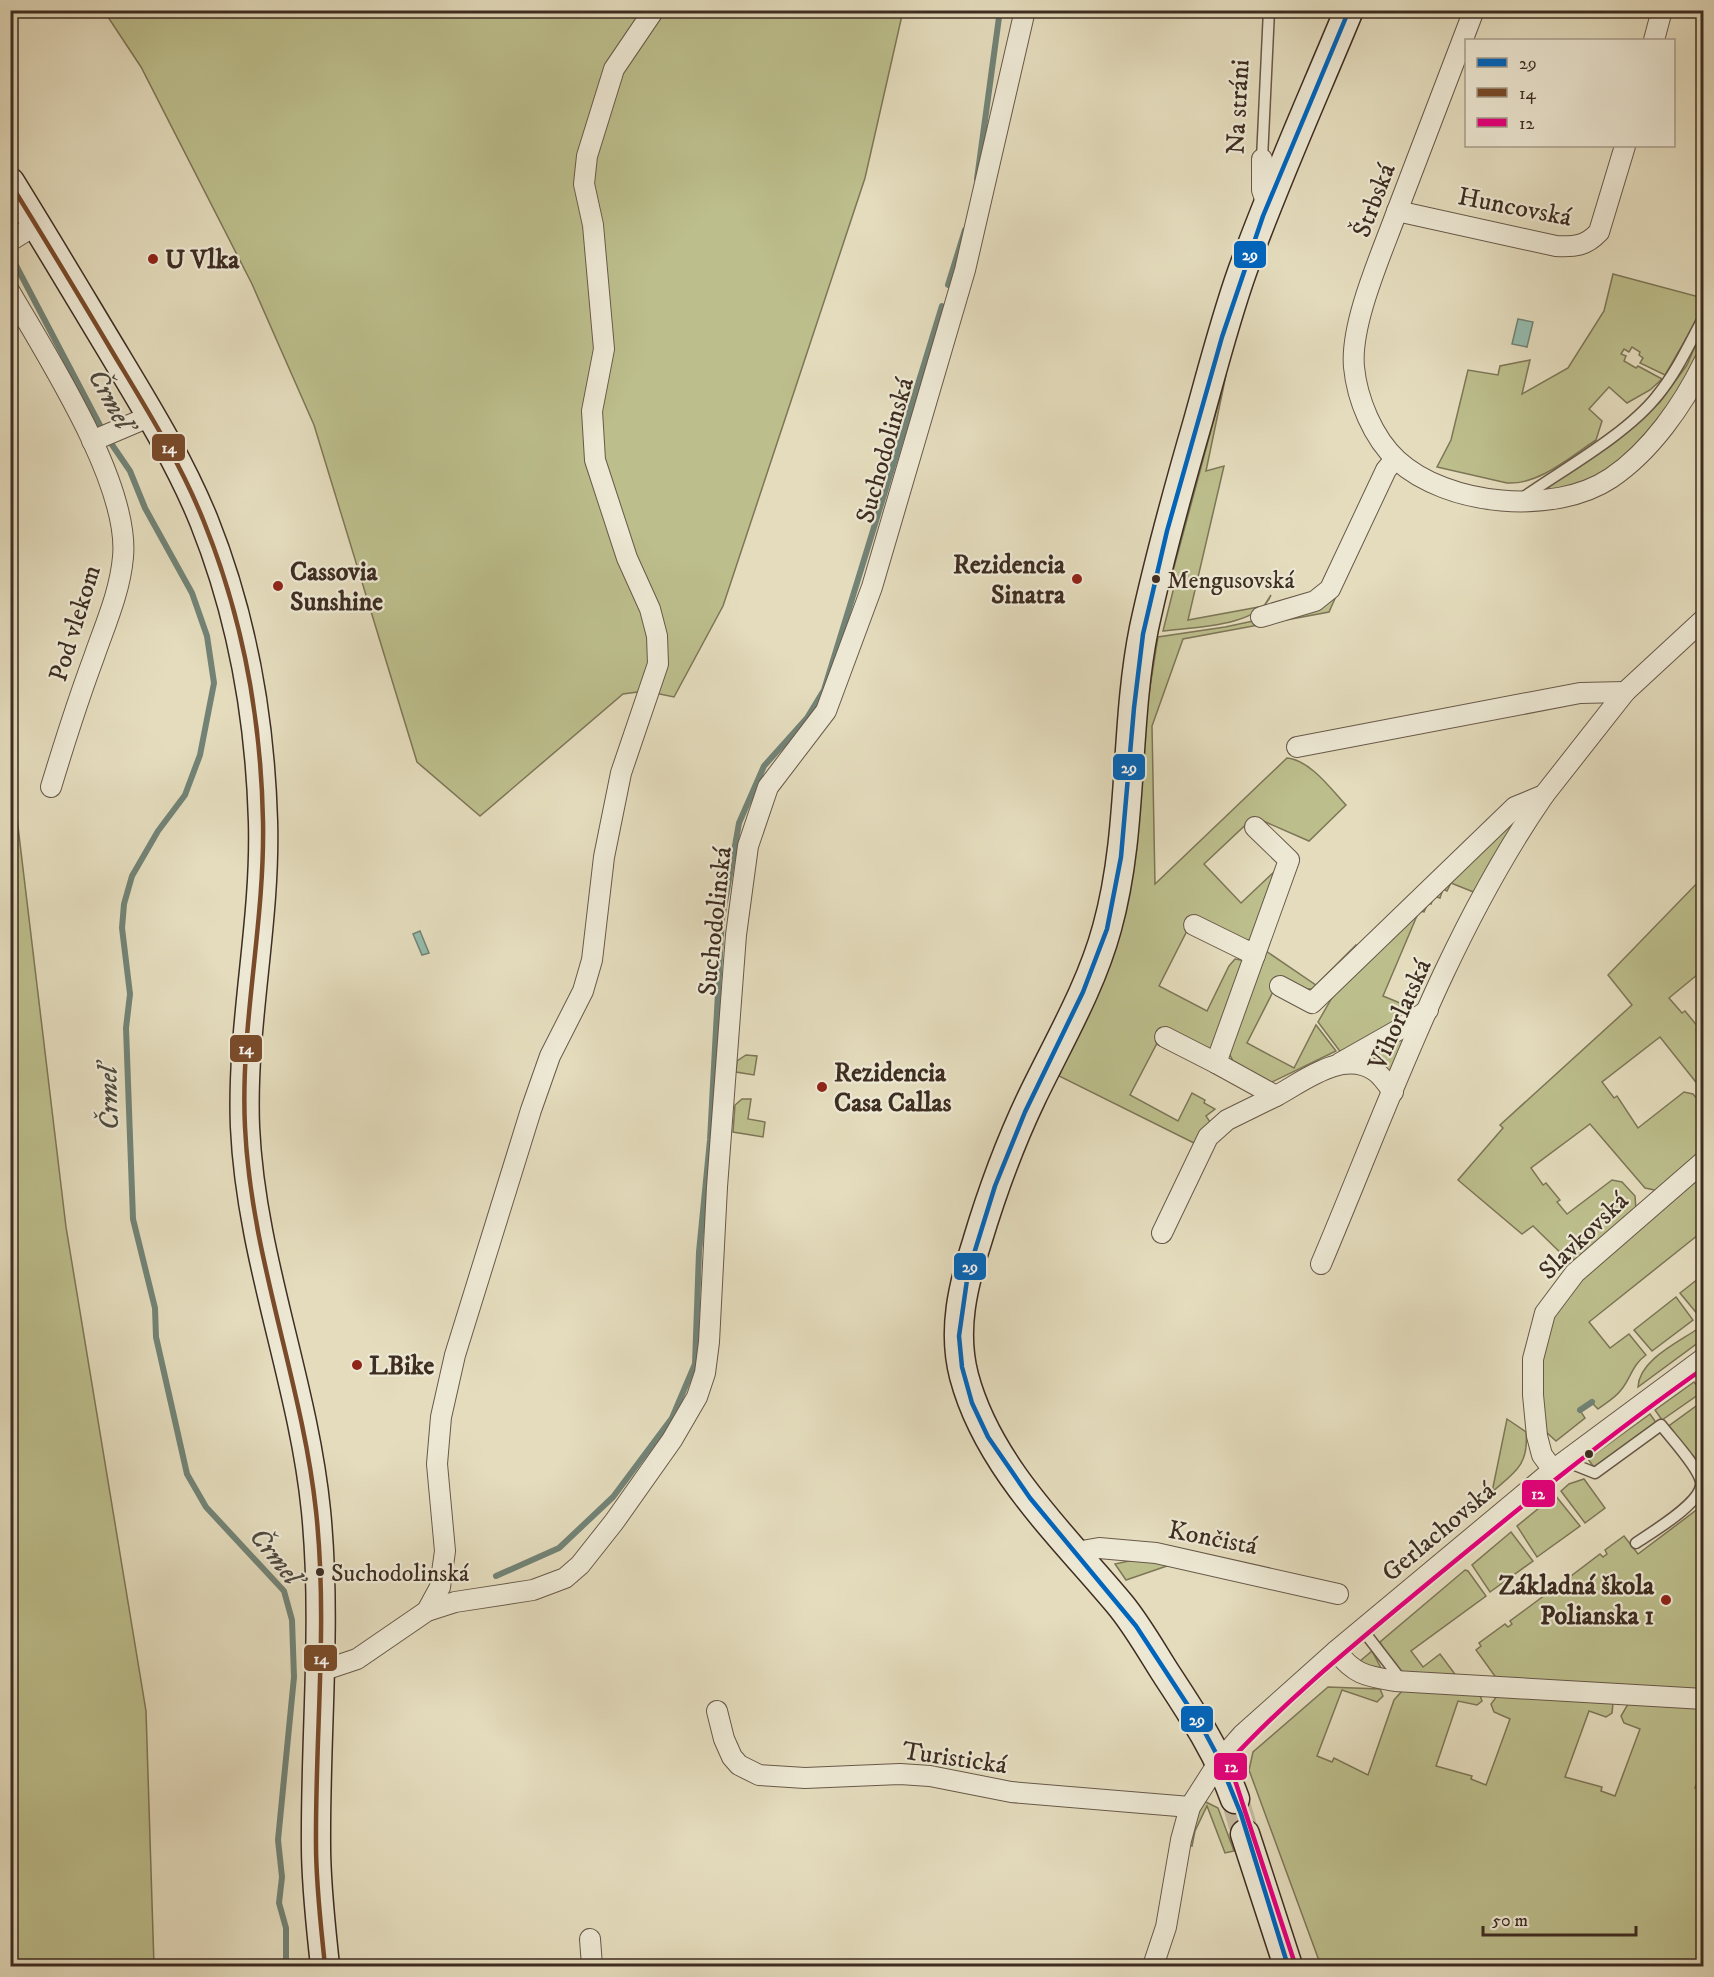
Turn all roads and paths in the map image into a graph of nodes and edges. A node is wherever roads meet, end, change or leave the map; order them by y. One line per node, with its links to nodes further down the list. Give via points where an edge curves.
1 (654, 10): 46 (street, via 614,69 586,156 584,184 593,225 604,349 592,411 595,460 627,558 650,609 657,636 658,664 619,783 604,857 592,960 583,991 550,1056 531,1110 453,1365 441,1417 437,1464 445,1551 440,1587)
2 (1025, 10): 46 (street, Suchodolinská, via 965,270 872,587 826,711 768,787 747,846 736,935 717,1187 710,1342 697,1397 666,1449 574,1572 533,1590 456,1602)
3 (1269, 10): 9 (lane, Na stráni)
4 (1349, 10): 11 (street)
5 (1474, 10): 12 (street, Štrbská)
6 (1662, 10): 7 (street)
7 (1654, 39)
8 (1625, 147): 12 (street, Huncovská, via 1599,232 1590,242 1576,247)
9 (1262, 159): 11 (street, Na stráni, via 1262,190)
10 (10, 182): 13 (street)
11 (1267, 205): 44 (street, via 1219,347 1144,630 1131,713 1117,880 1108,924 1095,967 1007,1155 987,1207 962,1296 959,1345 970,1394 1018,1482)
12 (1397, 211): 20 (street, Štrbská, via 1373,275 1353,363 1356,387 1366,413)
13 (36, 225): 14 (street); 18 (street)
14 (11, 240)
15 (10, 292): 19 (street, Pod vlekom)
16 (1704, 316): 21 (lane, via 1656,398 1595,448)
17 (1704, 362): 21 (street, via 1660,430 1617,473 1577,494)
18 (151, 416): 19 (street); 49 (street, via 188,486 211,542 234,613 252,702 263,847 247,1034 245,1127 254,1214 310,1455 322,1595)
19 (97, 439): 26 (street, Pod vlekom, via 123,529 123,557 113,604)
20 (1395, 459): 21 (street, via 1426,481 1445,488 1483,498); 22 (street, via 1386,470 1330,589 1315,602)
21 (1518, 501)
22 (1261, 617)
23 (1704, 619): 24 (street, Vihorlatská)
24 (1625, 692): 25 (street, via 1580,693); 27 (street, Vihorlatská)
25 (1298, 747)
26 (51, 787)
27 (1544, 795): 31 (street, Vihorlatská, via 1515,807 1312,1003); 32 (street, Vihorlatská, via 1470,923)
28 (1255, 827): 30 (street, via 1288,860)
29 (1194, 926): 30 (street)
30 (1255, 955): 34 (street)
31 (1280, 986)
32 (1428, 1010): 35 (street); 36 (street, Vihorlatská)
33 (1165, 1037): 34 (street)
34 (1216, 1063): 37 (street)
35 (1340, 1063): 36 (street, via 1369,1068); 37 (street)
36 (1394, 1092): 40 (street, Vihorlatská)
37 (1276, 1096): 39 (street, via 1227,1120 1208,1137)
38 (1704, 1161): 42 (street, Slavkovská, via 1575,1273 1545,1313 1533,1359 1533,1395 1542,1455)
39 (1162, 1233)
40 (1321, 1264)
41 (1704, 1358): 42 (street, Gerlachovská)
42 (1559, 1466): 43 (lane, via 1595,1473 1661,1425 1696,1471 1701,1488 1695,1500); 47 (street, Gerlachovská)
43 (1636, 1543)
44 (1076, 1552): 45 (street, Končistá, via 1099,1548 1156,1553); 53 (street, via 1127,1613)
45 (1338, 1594)
46 (427, 1611): 49 (street, Suchodolinská, via 357,1659)
47 (1362, 1629): 48 (street, Gerlachovská); 50 (lane)
48 (1336, 1651): 50 (street, via 1357,1672); 53 (street, Gerlachovská, via 1242,1735)
49 (321, 1671): 58 (street, via 316,1850)
50 (1402, 1681): 51 (street)
51 (1704, 1699)
52 (717, 1711): 55 (street, Turistická, via 732,1757 759,1775 930,1776 1011,1792)
53 (1220, 1760): 54 (street); 55 (street)
54 (1235, 1799)
55 (1190, 1807): 60 (street, via 1166,1927)
56 (1245, 1834): 61 (street)
57 (590, 1939): 59 (street)
58 (325, 1966)
59 (592, 1966)
60 (1153, 1966)
61 (1288, 1966)

